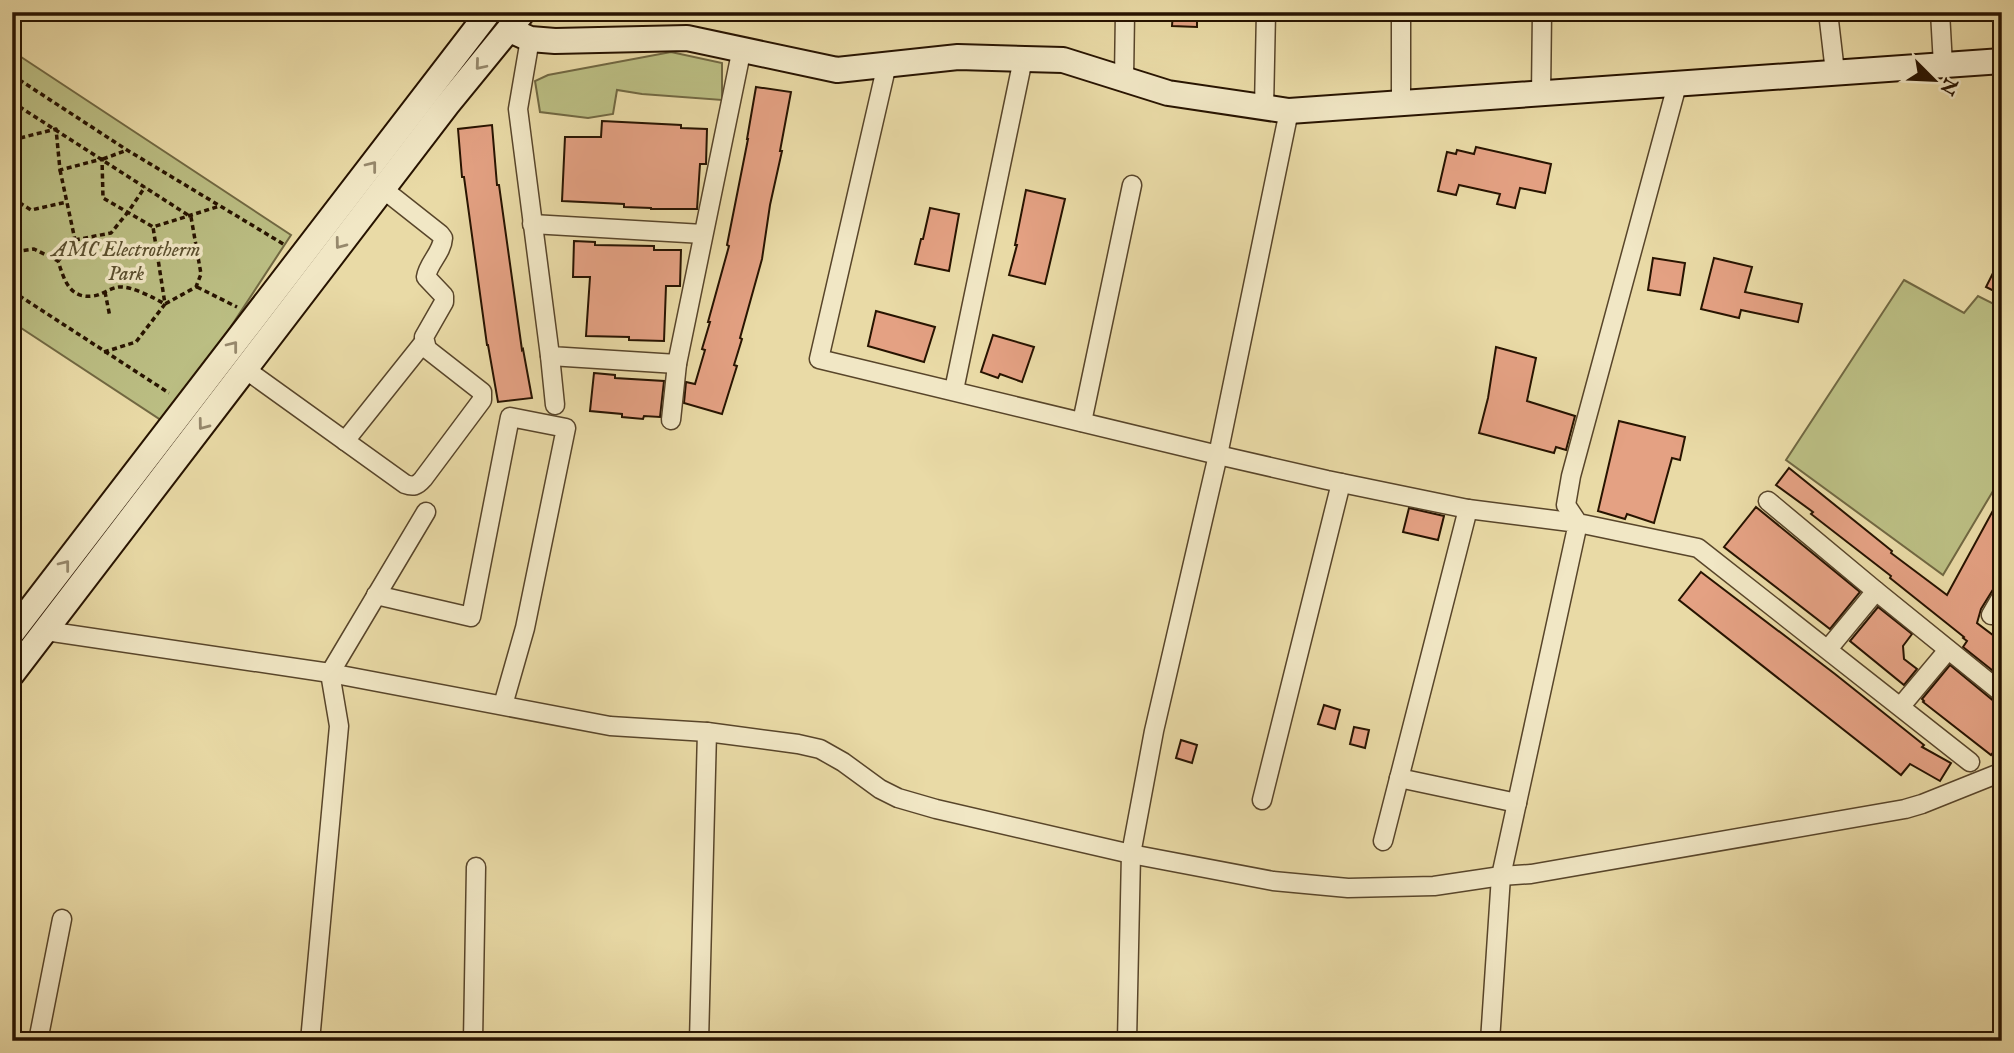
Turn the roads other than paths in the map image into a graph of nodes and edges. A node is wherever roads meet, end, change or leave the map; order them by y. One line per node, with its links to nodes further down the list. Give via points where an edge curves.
1 (1125, 12): 15 (street)
2 (1266, 12): 19 (street)
3 (1401, 12): 18 (street)
4 (1542, 12): 17 (street)
5 (1828, 12): 14 (street)
6 (1940, 12): 13 (street)
7 (486, 13): 8 (street); 44 (street, one-way to 7)
8 (521, 27): 9 (street, via 555,41 687,38); 22 (street, one-way to 22, via 447,105); 23 (street, via 518,110)
9 (741, 48): 12 (street, via 837,69); 24 (street)
10 (1023, 59): 12 (street, via 958,57); 15 (street, via 1063,60); 29 (street)
11 (2002, 61): 13 (street)
12 (887, 64): 29 (street, via 820,359)
13 (1943, 65): 14 (street)
14 (1835, 72): 16 (street)
15 (1124, 79): 19 (street, via 1168,93)
16 (1677, 85): 17 (street); 39 (street, via 1571,476 1566,505)
17 (1541, 95): 18 (street)
18 (1401, 104): 20 (street)
19 (1264, 107): 20 (street)
20 (1289, 111): 34 (street)
21 (1132, 185): 32 (street)
22 (383, 189): 25 (street, via 443,238 426,277 444,296 444,302); 28 (street, one-way to 28)
23 (532, 224): 24 (street); 26 (street)
24 (703, 234): 27 (street)
25 (425, 342): 33 (street); 33 (street, via 478,387 482,400 423,479 418,485 405,484)
26 (550, 356): 27 (street); 30 (street)
27 (677, 364): 31 (street)
28 (245, 369): 33 (street); 45 (street, one-way to 45)
29 (954, 390): 32 (street)
30 (555, 405)
31 (671, 420)
32 (1082, 422): 34 (street)
33 (345, 441)
34 (1218, 455): 35 (street); 60 (street, via 1154,731)
35 (1341, 483): 37 (street); 57 (street)
36 (1768, 501): 40 (street)
37 (1468, 509): 39 (street); 56 (street)
38 (426, 512): 41 (street)
39 (1578, 523): 46 (street, via 1698,548); 58 (street)
40 (1876, 591): 46 (street); 47 (street)
41 (376, 596): 48 (street); 51 (street, via 471,617 510,417 566,428 525,628)
42 (2002, 596): 43 (street)
43 (1991, 615)
44 (16, 622): 45 (street)
45 (46, 631): 48 (street); 49 (street)
46 (1828, 649): 52 (street)
47 (1948, 650): 50 (street); 52 (street)
48 (330, 673): 51 (street); 65 (street, via 339,726)
49 (12, 674)
50 (2002, 693)
51 (503, 705): 53 (street, via 610,726)
52 (1901, 706): 54 (street)
53 (706, 732): 60 (street, via 820,749 898,798); 67 (street)
54 (1970, 762)
55 (2002, 772): 62 (street, via 1905,808)
56 (1399, 778): 58 (street); 59 (street)
57 (1262, 800)
58 (1517, 803): 62 (street)
59 (1383, 841)
60 (1131, 854): 62 (street, via 1273,881 1348,888 1434,886); 68 (street)
61 (476, 867): 66 (street)
62 (1500, 876): 69 (street)
63 (62, 919): 64 (street)
64 (38, 1041)
65 (310, 1041)
66 (473, 1041)
67 (699, 1041)
68 (1127, 1041)
69 (1490, 1041)

